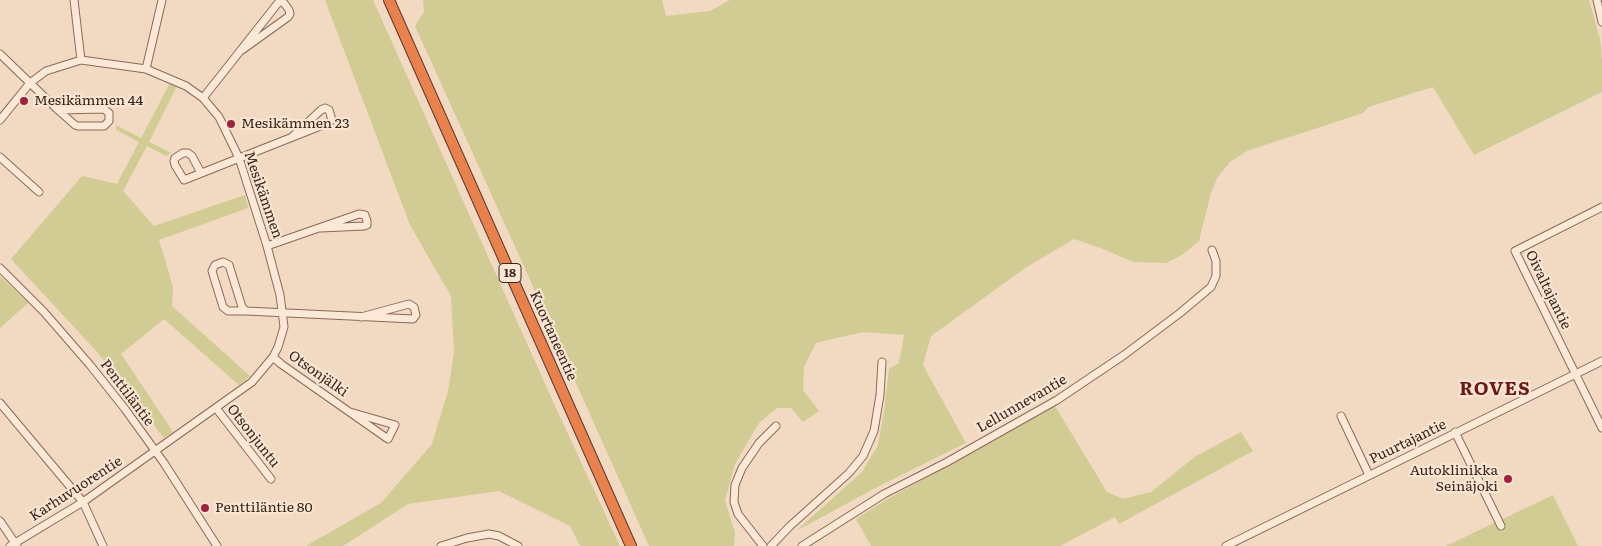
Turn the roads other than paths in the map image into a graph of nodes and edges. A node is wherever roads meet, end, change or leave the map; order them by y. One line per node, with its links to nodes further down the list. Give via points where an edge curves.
1 (74, 0): 8 (street)
2 (162, 0): 9 (street)
3 (389, 0): 49 (highway, Kuortaneentie / 18)
4 (1597, 0): 5 (street)
5 (1602, 22)
6 (242, 50): 6 (street, via 278,3 284,3 289,10 288,17); 11 (street)
7 (0, 54): 10 (street)
8 (81, 60): 9 (street, Mesikämmen); 10 (street, Mesikämmen, via 46,71)
9 (146, 68): 11 (street, Mesikämmen, via 186,86)
10 (30, 83): 12 (street); 13 (street, Mesikämmen)
11 (203, 98): 16 (street, Mesikämmen, via 219,117)
12 (58, 110): 12 (street, via 78,126 104,126 109,121 110,113 104,108)
13 (0, 120)
14 (293, 136): 14 (street, via 328,123 332,120 329,110 321,110); 16 (street)
15 (0, 157): 18 (street)
16 (239, 158): 17 (street); 21 (street, Mesikämmen)
17 (201, 173)
18 (40, 192)
19 (1602, 207): 30 (street, Oivaltajantie, via 1516,250)
20 (321, 228): 20 (street, via 359,214 365,215 367,221 364,226); 21 (street)
21 (267, 246): 25 (street, Mesikämmen)
22 (1212, 250): 52 (street, Lellunnevantie, via 1216,276 1211,287 1124,355 1057,400 884,494)
23 (0, 268): 38 (street, Penttiläntie, via 90,365)
24 (246, 311): 24 (street, via 224,307 212,271 215,265 223,262 229,265); 25 (street)
25 (282, 314): 26 (street); 27 (street, Mesikämmen, via 284,327)
26 (361, 317): 26 (street, via 413,319 416,316 414,307 409,304)
27 (273, 357): 32 (street, Mesikämmen, via 252,382); 33 (street, Otsonjälki)
28 (1602, 360): 30 (street, Puurtajantie)
29 (882, 362): 51 (street, via 874,431 863,456)
30 (1575, 374): 36 (street); 37 (street, Puurtajantie)
31 (0, 403): 41 (street)
32 (216, 408): 38 (street, Mesikämmen); 40 (street, Otsonjuntu)
33 (350, 412): 33 (street, Otsonjälki, via 388,439 396,424 359,414)
34 (1341, 416): 39 (street)
35 (776, 426): 50 (street, via 759,442 735,485 734,502 738,514)
36 (1602, 428)
37 (1455, 432): 39 (street, Puurtajantie); 43 (street)
38 (155, 451): 41 (street, Karhuvuorentie); 46 (street, Penttiläntie)
39 (1369, 475): 53 (street, Puurtajantie)
40 (270, 479)
41 (83, 502): 44 (street, Karhuvuorentie); 45 (street)
42 (0, 521): 44 (street)
43 (1501, 526)
44 (14, 545)
45 (103, 546)
46 (217, 546)
47 (442, 546): 48 (street, via 489,534)
48 (518, 546)
49 (631, 546)
50 (763, 546)
51 (771, 546)
52 (802, 546)
53 (1227, 546)

